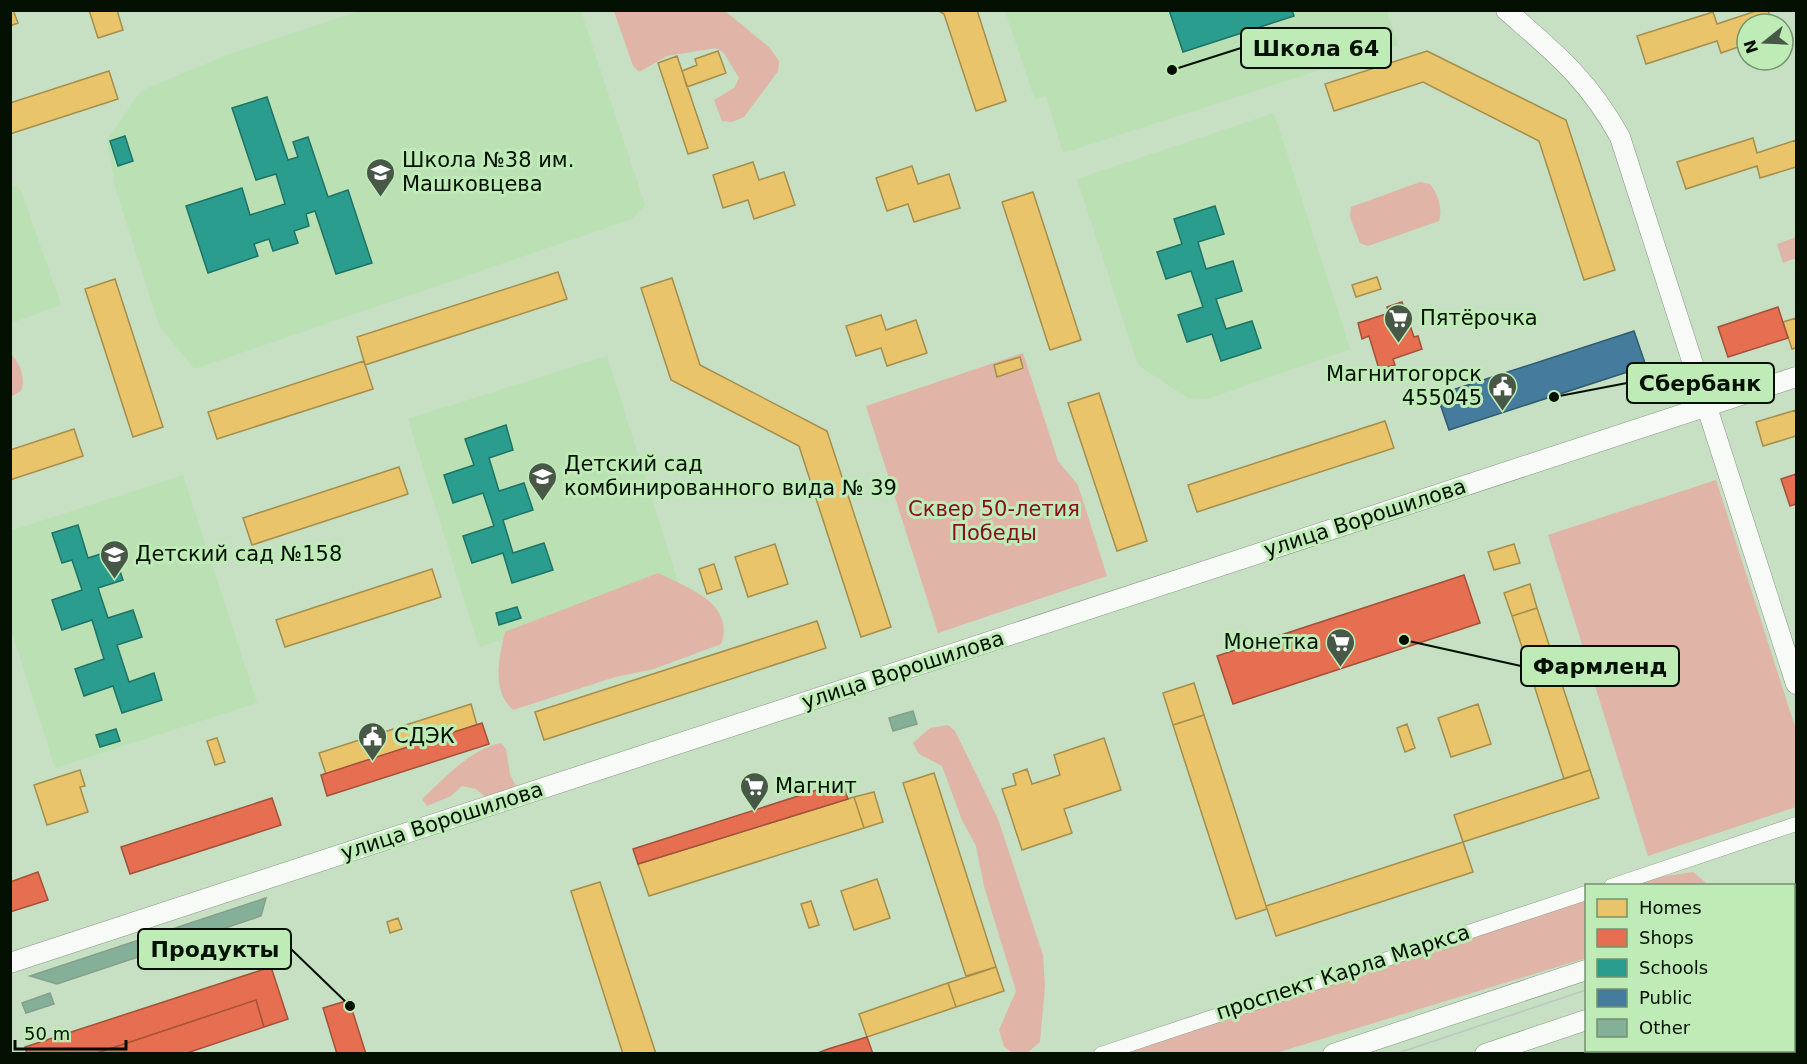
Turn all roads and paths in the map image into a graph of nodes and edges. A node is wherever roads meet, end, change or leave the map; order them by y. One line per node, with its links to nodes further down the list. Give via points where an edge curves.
1 (1506, 10): 3 (main road, via 1571,67 1602,104 1620,137)
2 (1797, 377): 3 (main road, улица Ворошилова)
3 (1707, 406): 4 (main road); 8 (main road, улица Ворошилова)
4 (1797, 684)
5 (1797, 824): 6 (street)
6 (1614, 884)
7 (1585, 894): 11 (street, проспект Карла Маркса)
8 (10, 963)
9 (1585, 971): 12 (main road)
10 (1585, 1021): 13 (main road)
11 (1101, 1053)
12 (1333, 1053)
13 (1485, 1053)

